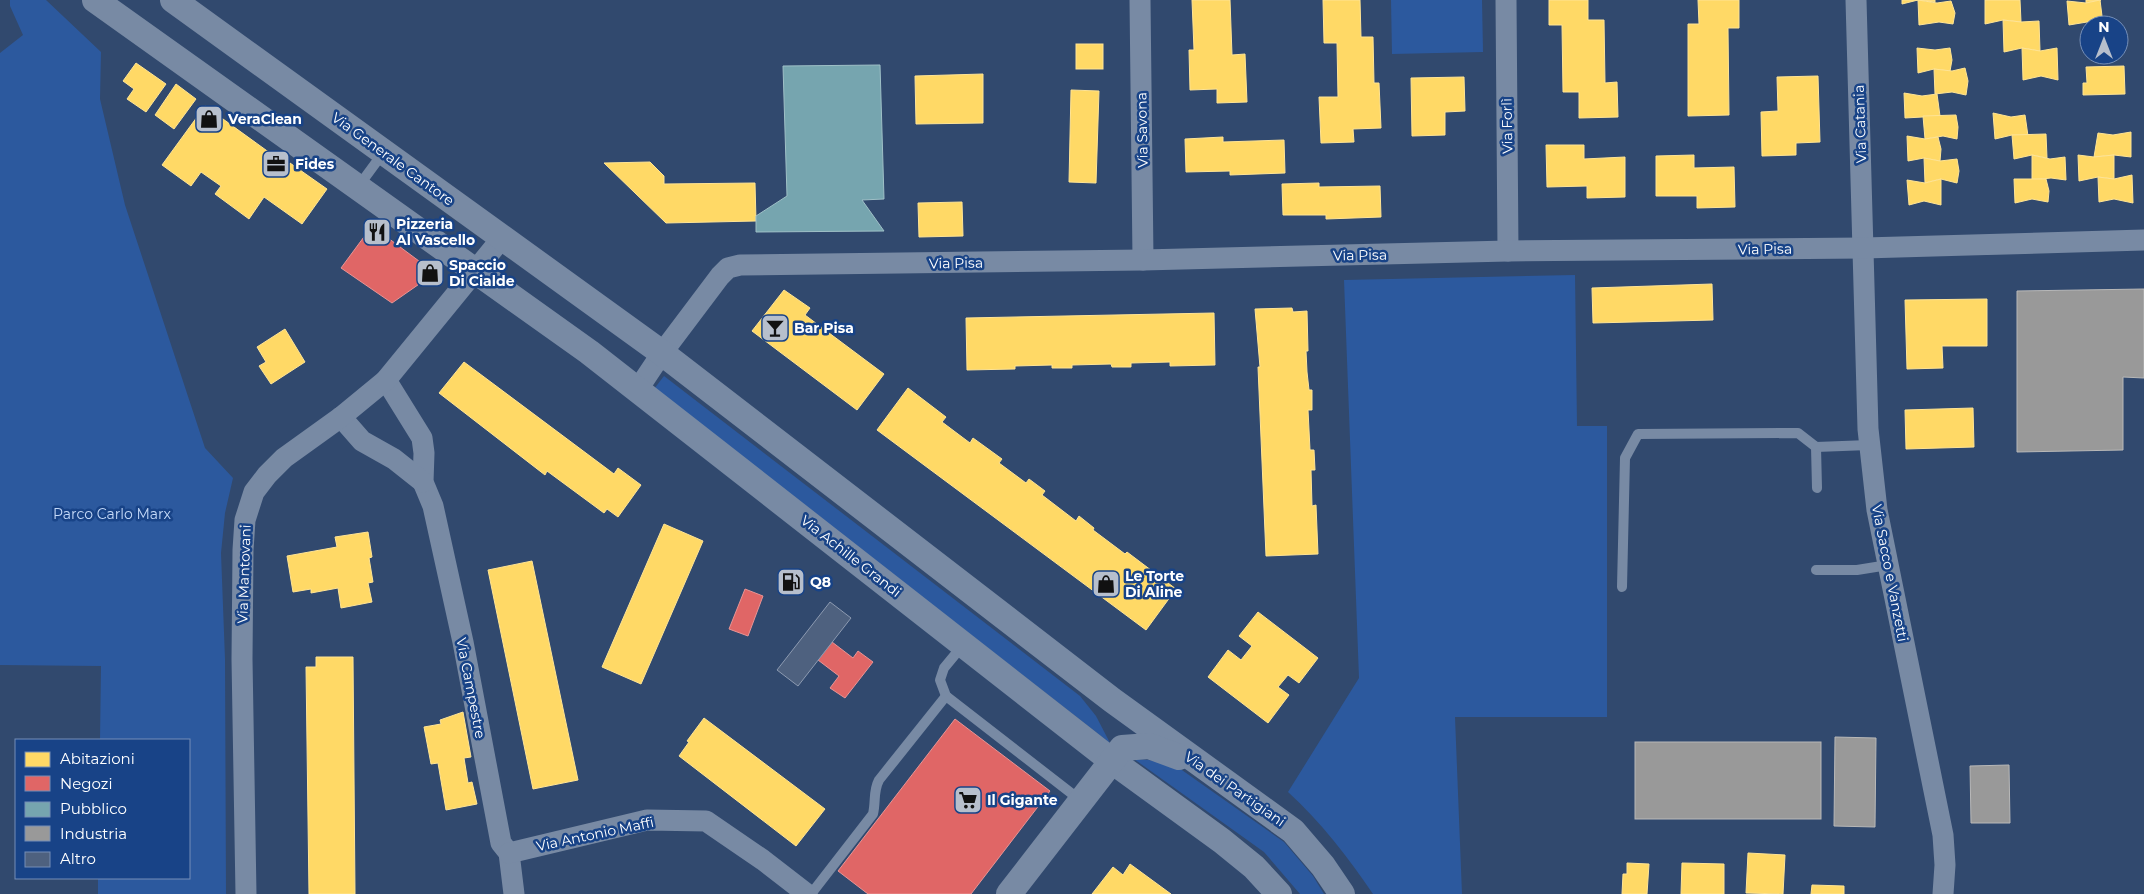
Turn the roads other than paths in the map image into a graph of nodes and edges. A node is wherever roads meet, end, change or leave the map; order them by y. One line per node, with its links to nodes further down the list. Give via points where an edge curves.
1 (95, 0): 7 (street)
2 (173, 0): 6 (street, Via Generale Cantore)
3 (1140, 0): 12 (street, Via Savona)
4 (1506, 0): 11 (street, Via Forlì)
5 (1856, 0): 10 (street, Via Catania)
6 (384, 152): 7 (lane); 8 (street, Via Generale Cantore)
7 (358, 186): 13 (street)
8 (502, 238): 13 (street, Via Mantovani); 14 (street, Via Generale Cantore)
9 (2144, 240): 10 (street, Via Pisa)
10 (1864, 248): 11 (street, Via Pisa); 18 (street, Via Sacco e Vanzetti)
11 (1508, 251): 12 (street, Via Pisa)
12 (1143, 260): 14 (street, Via Pisa, via 740,265 728,268 720,276)
13 (477, 271): 15 (street, Via Mantovani); 16 (street, Via Achille Grandi)
14 (662, 353): 16 (street, Via Pisa); 27 (street)
15 (386, 380): 17 (street, Via Mantovani); 20 (street, Via Campestre, via 422,438)
16 (638, 389): 25 (street, Via Achille Grandi)
17 (341, 417): 20 (street, Via Campestre, via 362,440); 33 (street, Via Mantovani, via 284,458 267,475 254,492 245,520 242,659)
18 (1870, 445): 19 (lane); 22 (street, Via Sacco e Vanzetti, via 1877,510)
19 (1816, 447): 21 (lane); 24 (lane, via 1798,433 1638,434 1625,458)
20 (423, 482): 31 (street, Via Campestre, via 433,506 463,642 501,842)
21 (1816, 488)
22 (1888, 565): 23 (lane, via 1857,570); 38 (street, Via Sacco e Vanzetti, via 1943,835)
23 (1816, 570)
24 (1622, 587)
25 (963, 644): 26 (lane, via 944,668 940,680); 28 (street, Via Achille Grandi)
26 (946, 696): 30 (lane); 35 (lane, via 879,780 874,789 876,802 873,814)
27 (1112, 700): 28 (street); 29 (street, Via dei Partigiani)
28 (1117, 755): 29 (street, via 1149,746); 30 (street); 32 (street, via 1254,867)
29 (1198, 763): 37 (street, Via dei Partigiani, via 1293,831 1324,866)
30 (1081, 801): 36 (street)
31 (509, 854): 34 (street, Via Campestre); 35 (street, Via Antonio Maffi, via 647,820 706,821)
32 (1278, 893)
33 (246, 894)
34 (514, 894)
35 (809, 894)
36 (1009, 894)
37 (1342, 894)
38 (1943, 894)

